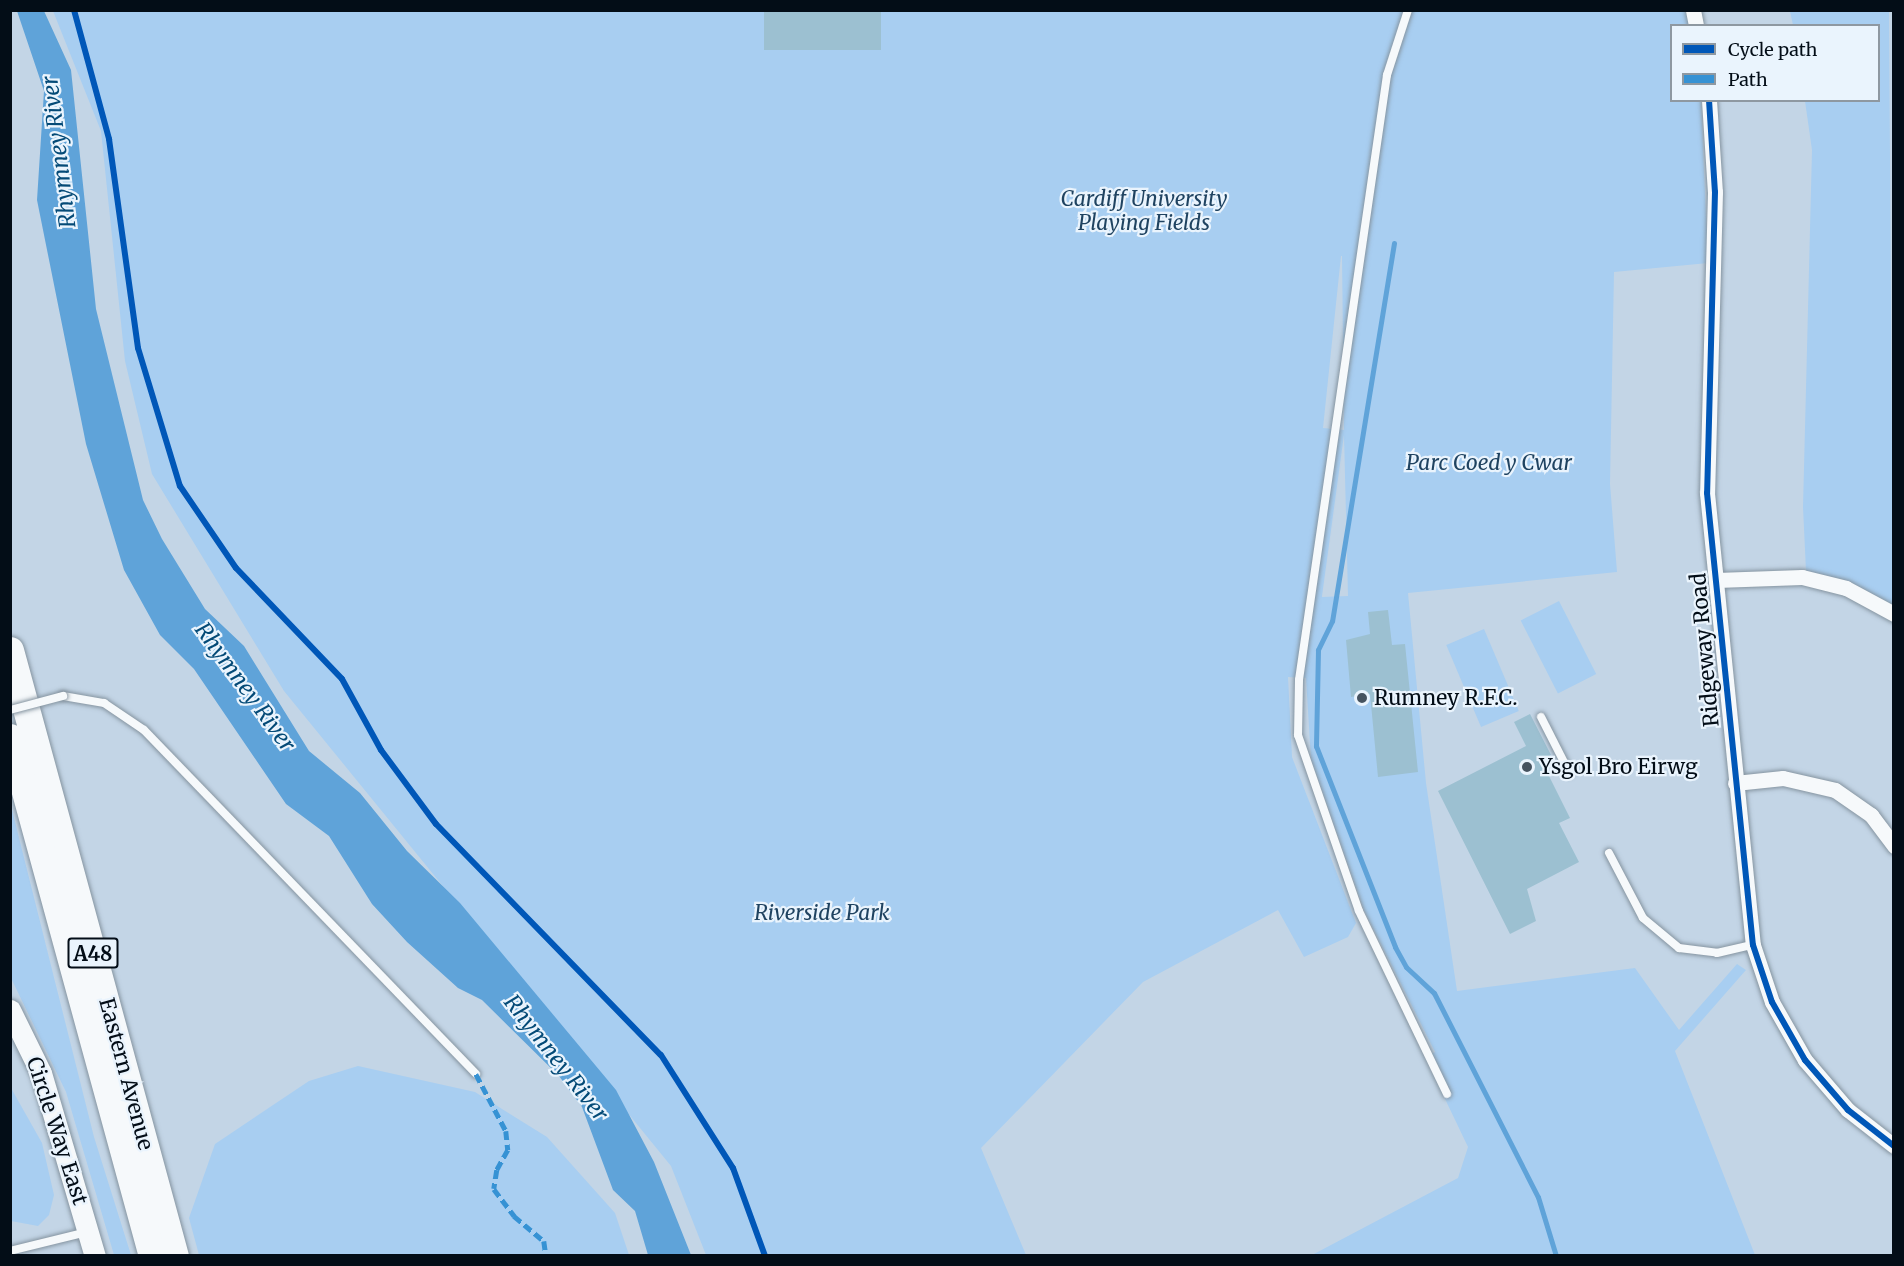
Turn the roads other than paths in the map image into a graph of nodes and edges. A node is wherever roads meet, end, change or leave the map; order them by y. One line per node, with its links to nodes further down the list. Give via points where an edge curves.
1 (1408, 10): 16 (lane, via 1387,75 1299,680 1298,735 1359,911)
2 (1709, 102): 3 (street, Ridgeway Road, via 1715,192 1705,435)
3 (1716, 580): 4 (street, via 1802,577 1846,588); 10 (street, Ridgeway Road)
4 (1893, 614)
5 (10, 650): 22 (highway, Eastern Avenue / A48)
6 (10, 710): 15 (lane, bridge, via 63,696 104,703 144,730)
7 (1541, 717): 9 (lane)
8 (10, 738): 21 (highway, Eastern Avenue / A48)
9 (1569, 772)
10 (1735, 783): 11 (street, via 1783,778 1835,790 1861,805); 13 (street, Ridgeway Road)
11 (1893, 846)
12 (1610, 853): 13 (lane, via 1643,918 1679,948 1717,953)
13 (1753, 945): 17 (street, Ridgeway Road, via 1772,1002 1805,1060 1848,1110)
14 (10, 1010): 18 (street, Circle Way East, via 41,1073)
15 (476, 1074)
16 (1447, 1094)
17 (1893, 1146)
18 (89, 1231): 19 (lane); 20 (street, Circle Way East)
19 (10, 1251)
20 (95, 1256)
21 (152, 1256)
22 (175, 1256)

